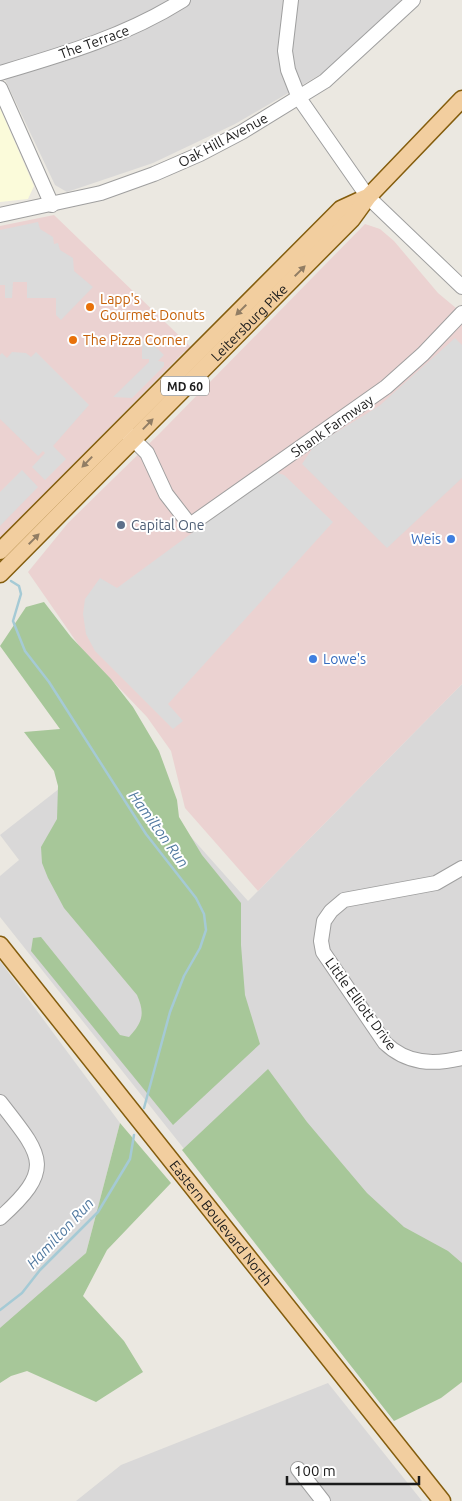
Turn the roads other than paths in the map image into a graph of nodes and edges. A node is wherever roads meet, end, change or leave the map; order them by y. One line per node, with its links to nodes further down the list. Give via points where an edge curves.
1 (183, 0): 4 (street, The Terrace, via 143,24 110,38)
2 (291, 0): 6 (street, via 285,51 288,70)
3 (413, 0): 6 (street, Oak Hill Avenue, via 356,55)
4 (0, 73)
5 (0, 88): 9 (street)
6 (299, 98): 8 (street); 9 (street, Oak Hill Avenue, via 200,154 101,193)
7 (462, 99): 8 (main road, Leitersburg Pike / MD 60)
8 (368, 197): 11 (street); 13 (main road, Leitersburg Pike / MD 60, one-way to 13, via 341,209); 14 (main road, Leitersburg Pike / MD 60, one-way to 8, via 352,219)
9 (52, 206): 10 (street, Oak Hill Avenue)
10 (0, 215)
11 (462, 287)
12 (462, 313): 14 (street, Shank Farmway, via 386,387 190,526 166,494 147,453)
13 (121, 427): 14 (street); 15 (main road, Leitersburg Pike / MD 60, one-way to 15)
14 (134, 439): 16 (main road, Leitersburg Pike / MD 60, one-way to 14)
15 (0, 550)
16 (0, 574)
17 (462, 868): 19 (street, Little Elliott Drive, via 436,883 344,900 331,910 324,921 321,941 329,962 396,1054 419,1061)
18 (0, 945): 24 (main road, Eastern Boulevard North)
19 (462, 1058)
20 (0, 1102): 21 (street, via 32,1145 37,1168 30,1190)
21 (0, 1218)
22 (298, 1469): 23 (street)
23 (323, 1501)
24 (442, 1501)

